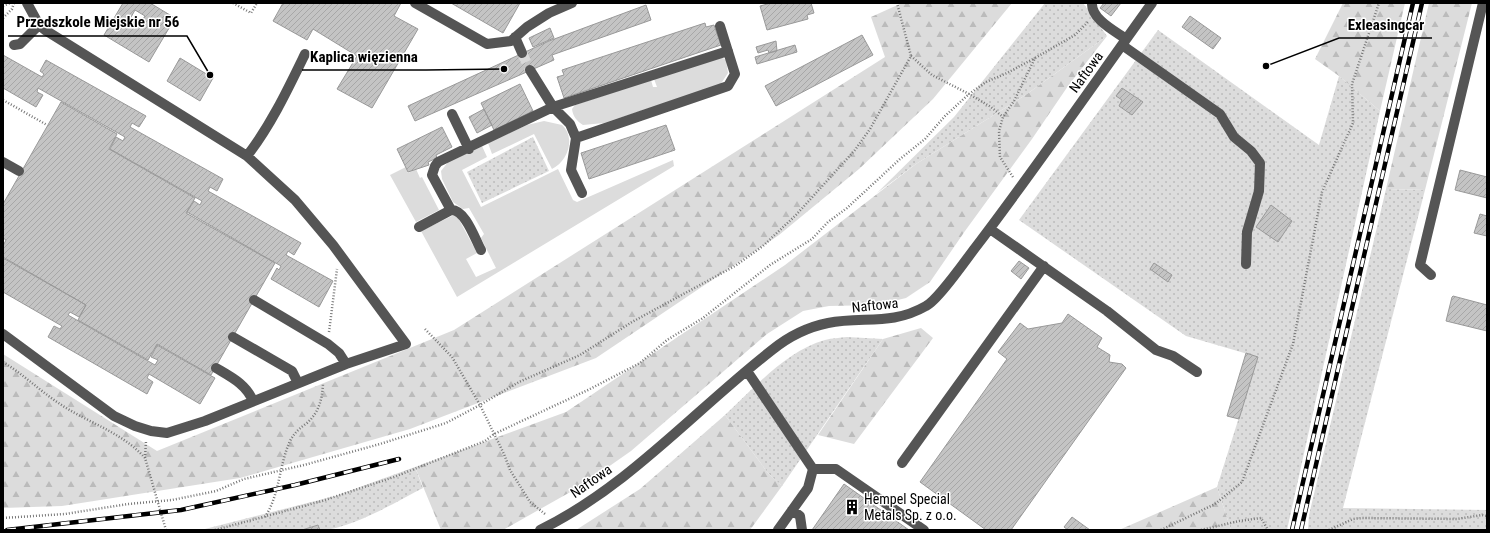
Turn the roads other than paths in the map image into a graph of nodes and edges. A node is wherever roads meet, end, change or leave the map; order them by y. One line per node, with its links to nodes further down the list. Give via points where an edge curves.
1 (27, 3): 9 (street)
2 (415, 3): 11 (street, via 487,44 511,41)
3 (555, 3): 8 (street)
4 (572, 3): 8 (street)
5 (1092, 3): 12 (street, via 1098,18)
6 (1152, 3): 12 (street, Naftowa)
7 (1483, 3): 32 (street, via 1420,265)
8 (549, 13): 11 (street, via 527,26)
9 (39, 25): 13 (street, via 20,44); 22 (street)
10 (720, 26): 14 (street)
11 (515, 37): 15 (street)
12 (1124, 42): 28 (street, Naftowa); 30 (street, via 1220,114 1234,137 1251,151 1260,163 1259,191 1247,232)
13 (14, 45)
14 (728, 51): 18 (street); 20 (street, via 735,74 728,86)
15 (522, 53)
16 (305, 54): 22 (street, via 256,145)
17 (530, 70): 18 (street)
18 (553, 107): 20 (street, via 570,124); 21 (street)
19 (452, 114): 21 (street)
20 (576, 138): 25 (street, via 571,170)
21 (469, 149): 26 (street, via 438,162 433,171 432,175)
22 (247, 156): 36 (street, via 295,200 334,246 406,344)
23 (3, 162): 24 (street)
24 (19, 171)
25 (582, 193)
26 (451, 210): 27 (street); 29 (street, via 455,209 462,214)
27 (419, 227)
28 (990, 229): 31 (street); 38 (street, Naftowa, via 929,305 907,316 884,320 830,322 815,326 773,349)
29 (481, 250)
30 (1246, 264)
31 (1044, 266): 39 (street, via 1156,350 1174,356); 42 (street)
32 (1431, 275)
33 (254, 300): 36 (street, via 328,344 339,352)
34 (3, 334): 41 (street, via 114,416 151,431 167,433)
35 (233, 337): 40 (street, via 292,371)
36 (346, 364): 40 (street)
37 (216, 368): 41 (street, via 243,385)
38 (747, 371): 43 (street); 45 (street, Naftowa, via 600,494)
39 (1197, 372)
40 (298, 383): 41 (street)
41 (254, 401)
42 (902, 463)
43 (814, 469): 44 (street, via 808,488); 48 (street, via 836,469)
44 (792, 510): 46 (street); 47 (street, via 800,516)
45 (540, 530)
46 (778, 530)
47 (802, 530)
48 (924, 530)

